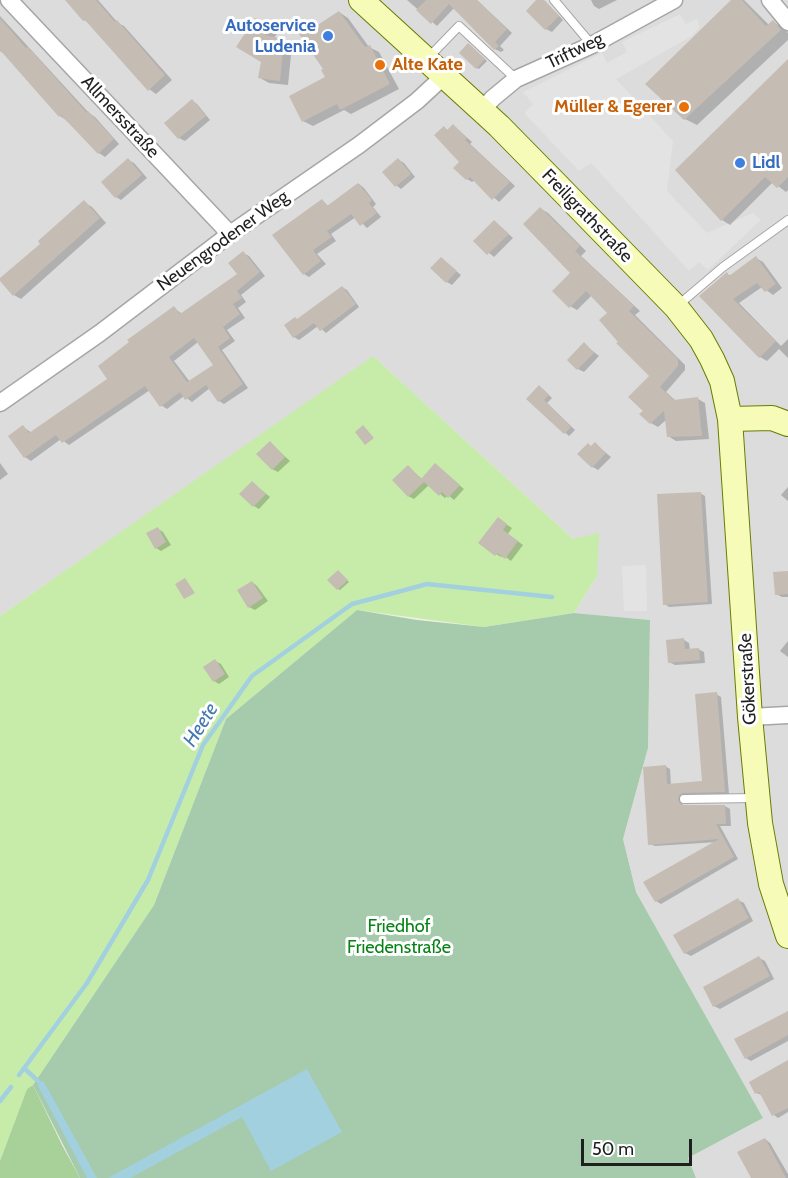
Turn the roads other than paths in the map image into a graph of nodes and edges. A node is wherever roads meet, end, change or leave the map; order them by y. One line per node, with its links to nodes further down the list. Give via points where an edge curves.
1 (9, 0): 12 (street, Allmersstraße)
2 (361, 0): 8 (main road, Freiligrathstraße)
3 (554, 0): 7 (lane)
4 (674, 0): 7 (street, Triftweg)
5 (770, 0): 6 (street)
6 (788, 22)
7 (592, 45): 9 (street, Triftweg)
8 (435, 68): 9 (lane, via 459,26); 10 (main road, Freiligrathstraße); 12 (street, Neuengrodener Weg, via 417,101)
9 (516, 80): 10 (street, Triftweg)
10 (482, 110): 13 (main road, Freiligrathstraße)
11 (788, 220): 13 (lane)
12 (230, 234): 14 (street, Neuengrodener Weg)
13 (676, 307): 15 (main road, Freiligrathstraße, via 712,359 722,381)
14 (0, 403)
15 (730, 419): 16 (main road, via 772,418); 18 (main road, Gökerstraße)
16 (788, 424)
17 (788, 715): 18 (street)
18 (750, 717): 19 (main road, Gökerstraße)
19 (757, 798): 20 (lane); 21 (main road, Gökerstraße, via 771,884)
20 (684, 799)
21 (788, 936)

